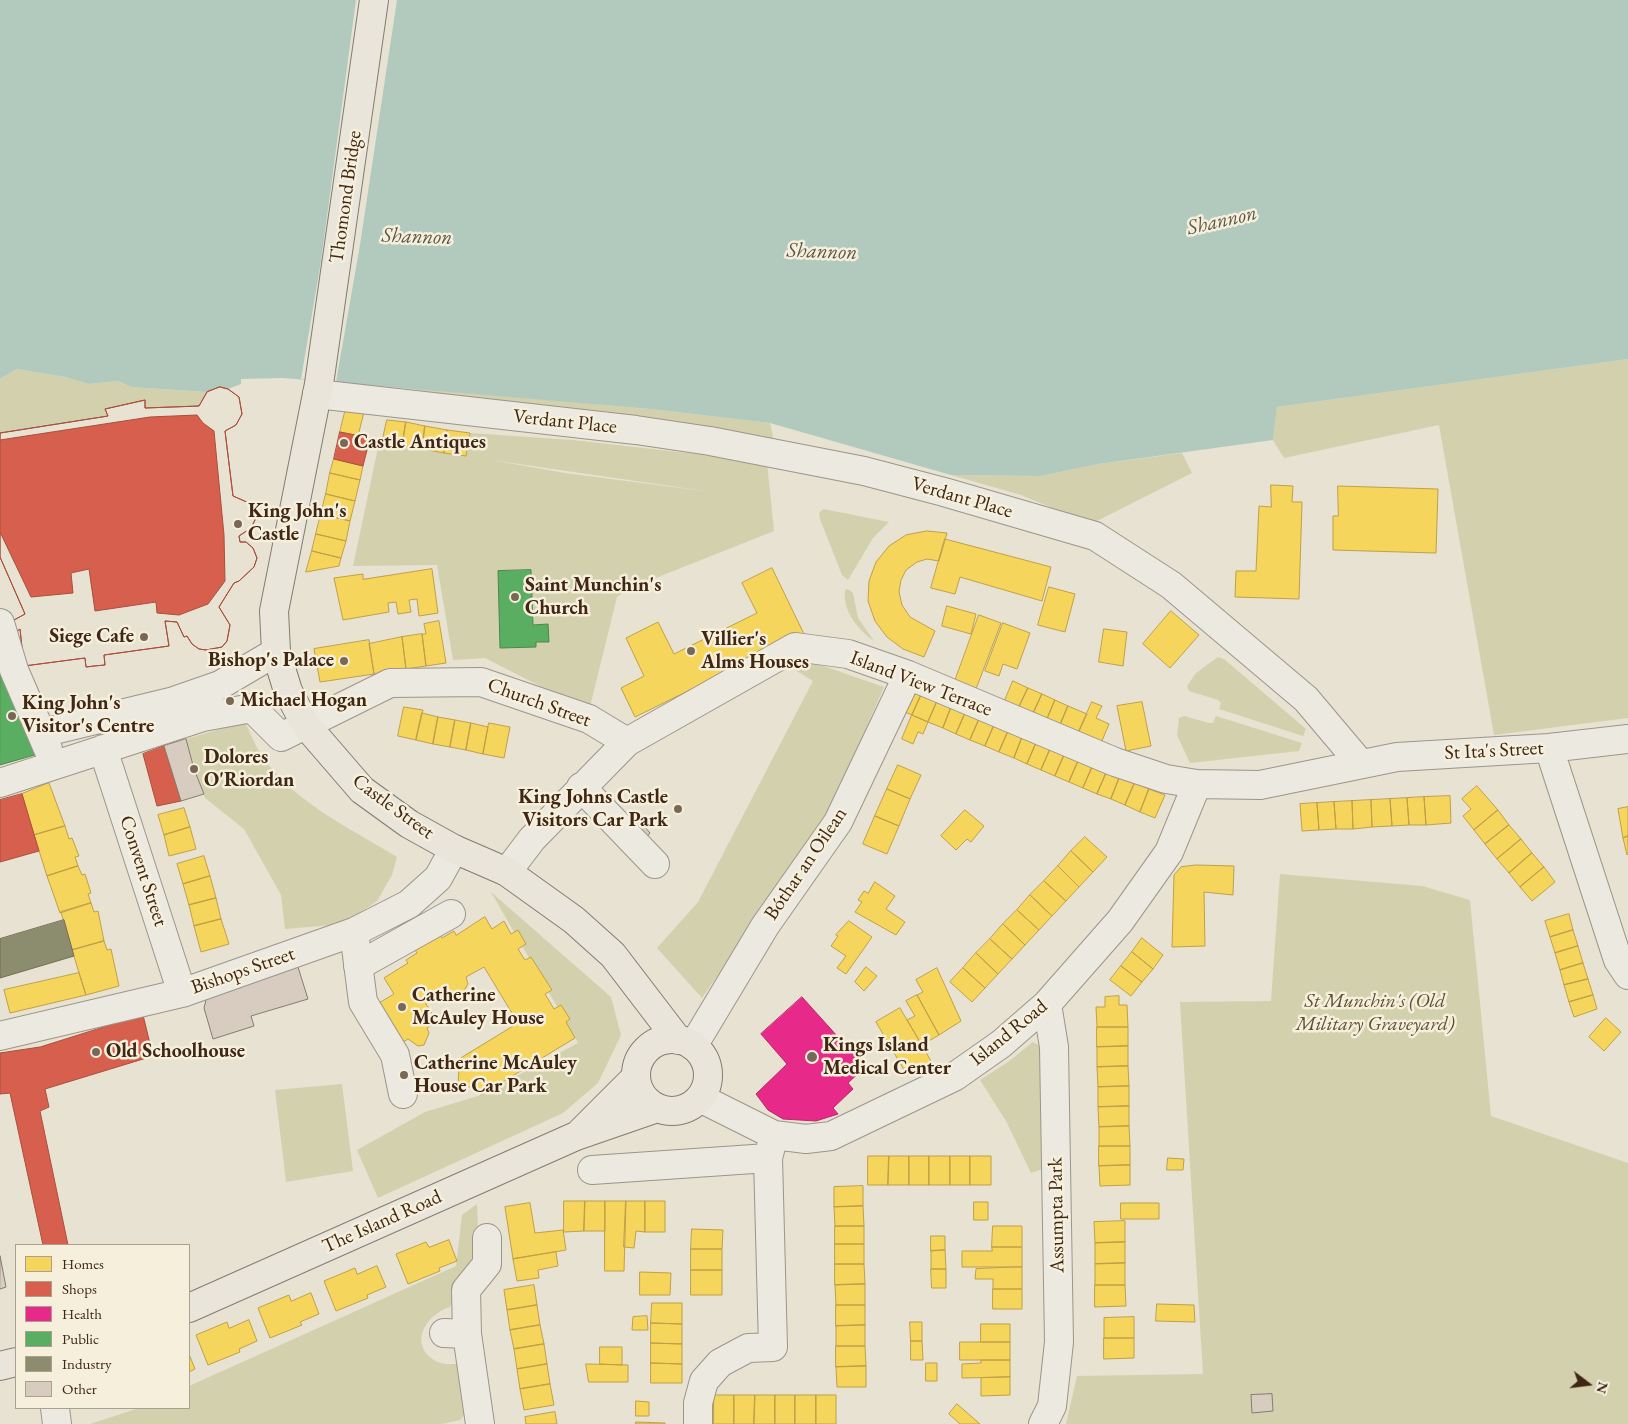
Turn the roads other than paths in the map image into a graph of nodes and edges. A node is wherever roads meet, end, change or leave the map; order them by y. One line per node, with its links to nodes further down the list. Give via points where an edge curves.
1 (374, 0): 2 (main road, Thomond Bridge)
2 (318, 389): 4 (main road, Castle Street, via 274,611); 12 (street, Verdant Place, via 636,430 801,459 864,471 1095,536 1171,585 1306,699)
3 (0, 624): 7 (street, via 14,670)
4 (276, 652): 6 (main road, Castle Street, via 288,691); 7 (street, via 220,685 174,701)
5 (908, 675): 9 (street, Island View Terrace, via 848,654 795,648); 15 (street, Island View Terrace, via 1114,762 1166,779); 28 (street, Bóthar an Oilean, via 838,822)
6 (305, 724): 9 (street, Church Street, via 390,683 481,682 589,719); 11 (street, Church Street, via 281,737 252,708 203,717); 17 (main road, Castle Street, via 362,790 409,824)
7 (42, 732): 13 (street)
8 (1628, 739): 10 (street, St Ita's Street)
9 (627, 742): 16 (street, Island View Terrace)
10 (1549, 748): 12 (street, St Ita's Street, via 1397,757); 23 (street, via 1618,960)
11 (103, 749): 13 (street); 25 (street, Convent Street)
12 (1360, 763): 15 (street, via 1260,785)
13 (54, 765): 14 (street)
14 (0, 783)
15 (1197, 784): 26 (street, Island Road, via 1170,852 1120,921)
16 (581, 787): 18 (street); 19 (street, Island View Terrace, via 532,838)
17 (454, 849): 19 (main road, Castle Street); 21 (street, Bishops Street, via 438,878 409,904)
18 (655, 864)
19 (507, 872): 24 (main road, Castle Street, via 574,920 613,955)
20 (451, 914): 22 (street)
21 (354, 932): 22 (street); 25 (street, Bishops Street)
22 (358, 966): 30 (street, via 363,1002 395,1055)
23 (1628, 975)
24 (642, 991): 28 (main road, Castle Street); 29 (main road)
25 (182, 993): 27 (street, Bishops Street)
26 (1047, 1004): 34 (street, Island Road, via 1002,1044 954,1076 831,1136 806,1138); 44 (street, Assumpta Park, via 1054,1047 1059,1342 1052,1406)
27 (0, 1036)
28 (685, 1043): 29 (main road, via 666,1040 654,1044); 31 (main road, via 701,1054 706,1065 706,1088)
29 (640, 1065): 32 (main road, via 642,1096); 33 (main road)
30 (403, 1094)
31 (700, 1098): 32 (main road, via 692,1106 680,1110); 34 (street, Island Road)
32 (657, 1108): 33 (main road, The Island Road)
33 (576, 1136): 37 (main road, The Island Road)
34 (771, 1147): 35 (street); 43 (street, via 773,1347 748,1348 720,1363 704,1381 698,1404)
35 (592, 1170)
36 (487, 1238): 42 (street, via 487,1264 466,1290 456,1333)
37 (190, 1308)
38 (15, 1362): 39 (main road)
39 (0, 1366)
40 (55, 1409): 41 (street)
41 (58, 1424)
42 (480, 1424)
43 (698, 1424)
44 (1043, 1424)

